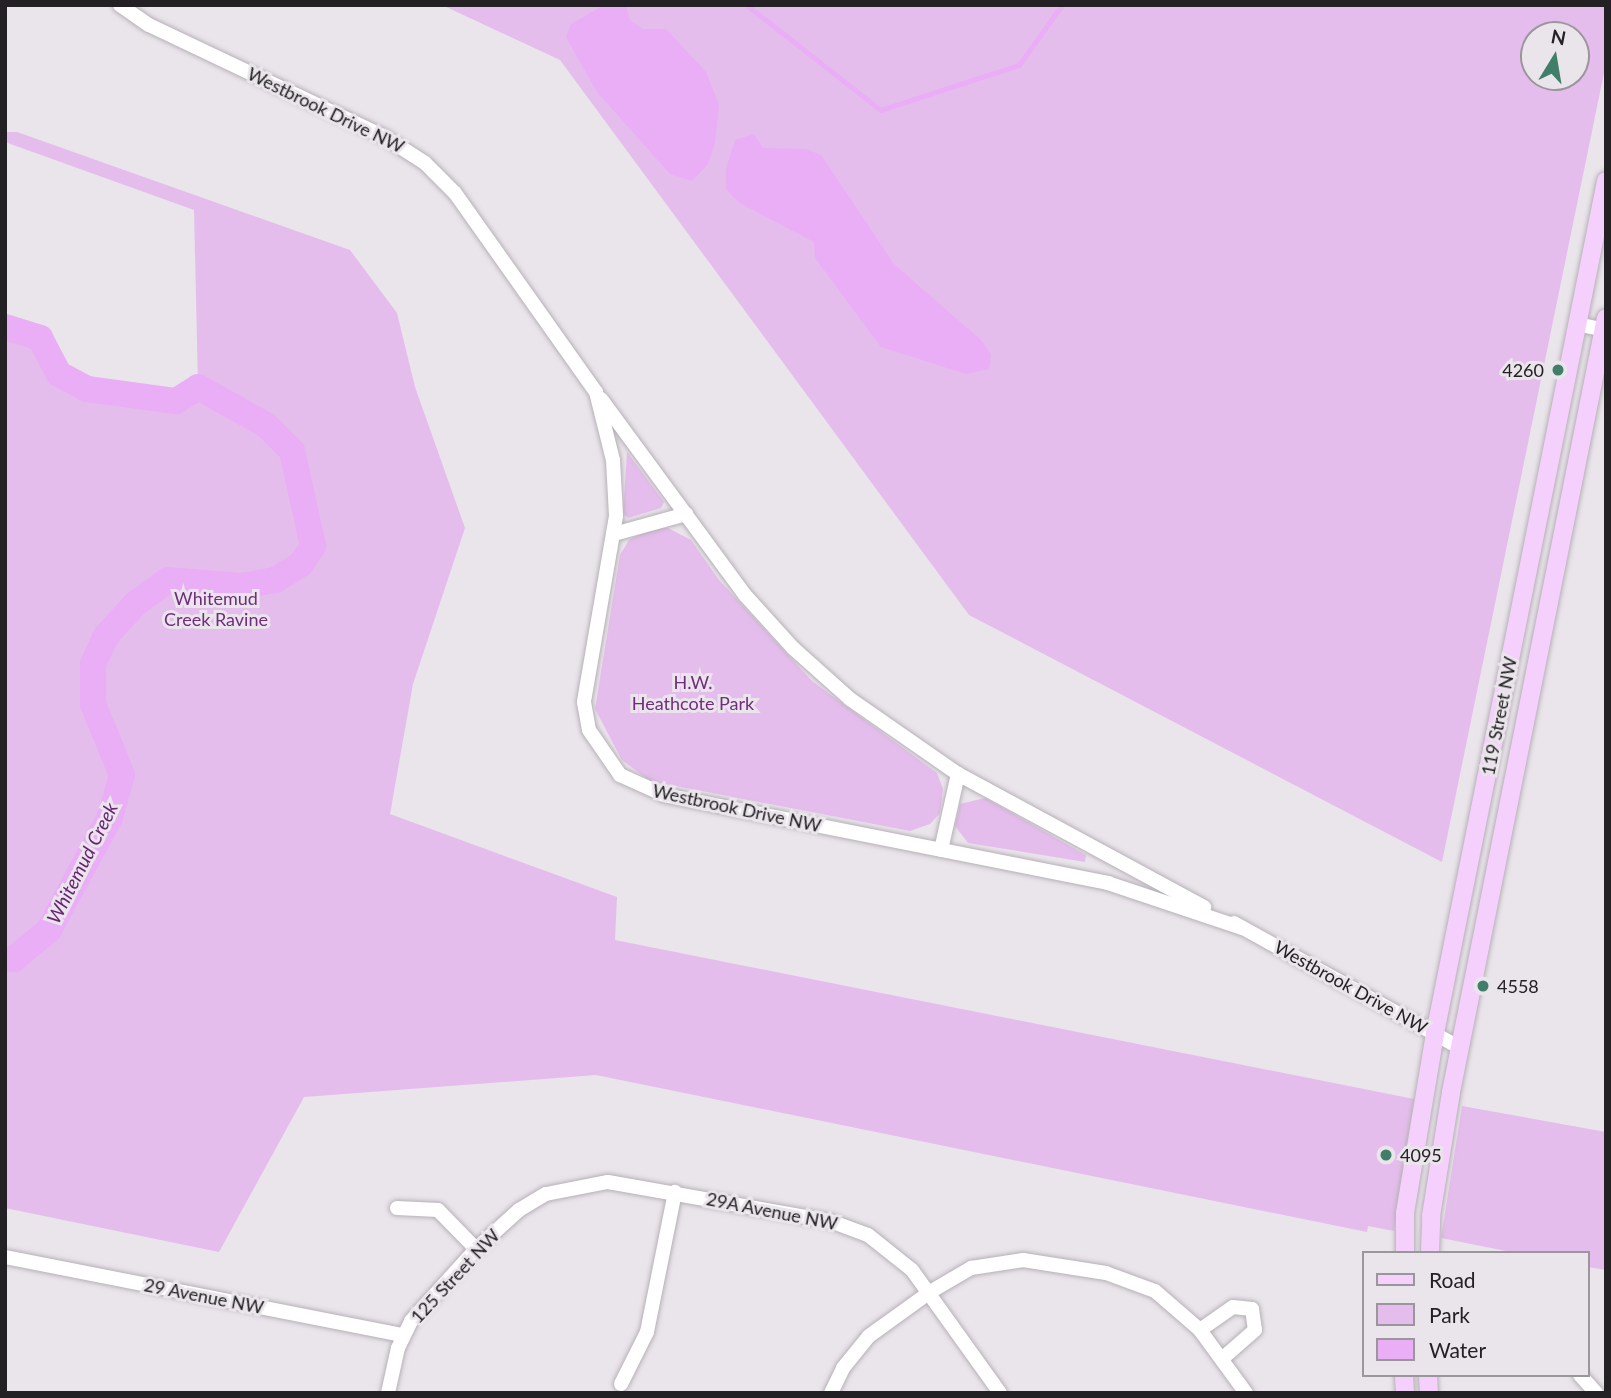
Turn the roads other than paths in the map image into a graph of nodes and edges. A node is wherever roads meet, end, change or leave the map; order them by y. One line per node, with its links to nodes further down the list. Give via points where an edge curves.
1 (120, 5): 5 (street, Westbrook Drive NW, via 149,25 383,136 425,163 455,193)
2 (1606, 181): 3 (main road, 119 Street NW)
3 (1577, 324): 4 (street); 11 (main road, 119 Street NW)
4 (1605, 326): 12 (main road, 119 Street NW)
5 (596, 392): 6 (street, Westbrook Drive NW); 7 (street, Westbrook Drive NW, via 613,460)
6 (686, 514): 7 (street); 8 (street, Westbrook Drive NW, via 745,596 793,649 850,699)
7 (614, 534): 9 (street, Westbrook Drive NW, via 584,702 589,730 620,775 664,795)
8 (958, 774): 9 (street); 10 (street, Westbrook Drive NW)
9 (941, 850): 10 (street, Westbrook Drive NW, via 1108,883)
10 (1242, 928): 11 (street, Westbrook Drive NW)
11 (1436, 1033): 12 (street, Westbrook Drive NW); 17 (main road, 119 Street NW, via 1405,1213)
12 (1460, 1048): 18 (main road, 119 Street NW, via 1431,1216)
13 (560, 1189): 14 (street, 29A Avenue NW, via 608,1182); 16 (street, 125 Street NW, via 519,1210)
14 (675, 1192): 20 (street, 29A Avenue NW, via 851,1228 898,1256); 25 (street, via 647,1332)
15 (397, 1208): 16 (street, via 438,1210)
16 (476, 1249): 22 (street, 125 Street NW, via 421,1307)
17 (1405, 1251)
18 (1430, 1251)
19 (5, 1257): 22 (street, 29 Avenue NW)
20 (930, 1292): 21 (street, via 982,1265 1040,1261 1138,1283 1169,1300); 27 (street, via 869,1336 843,1368); 28 (street, 29A Avenue NW)
21 (1200, 1330): 23 (street); 23 (street, via 1233,1307 1252,1308 1255,1331)
22 (403, 1335): 26 (street, 125 Street NW)
23 (1223, 1358): 29 (street)
24 (1582, 1377): 30 (street)
25 (621, 1384)
26 (388, 1393)
27 (831, 1393)
28 (1000, 1393)
29 (1246, 1393)
30 (1596, 1393)

